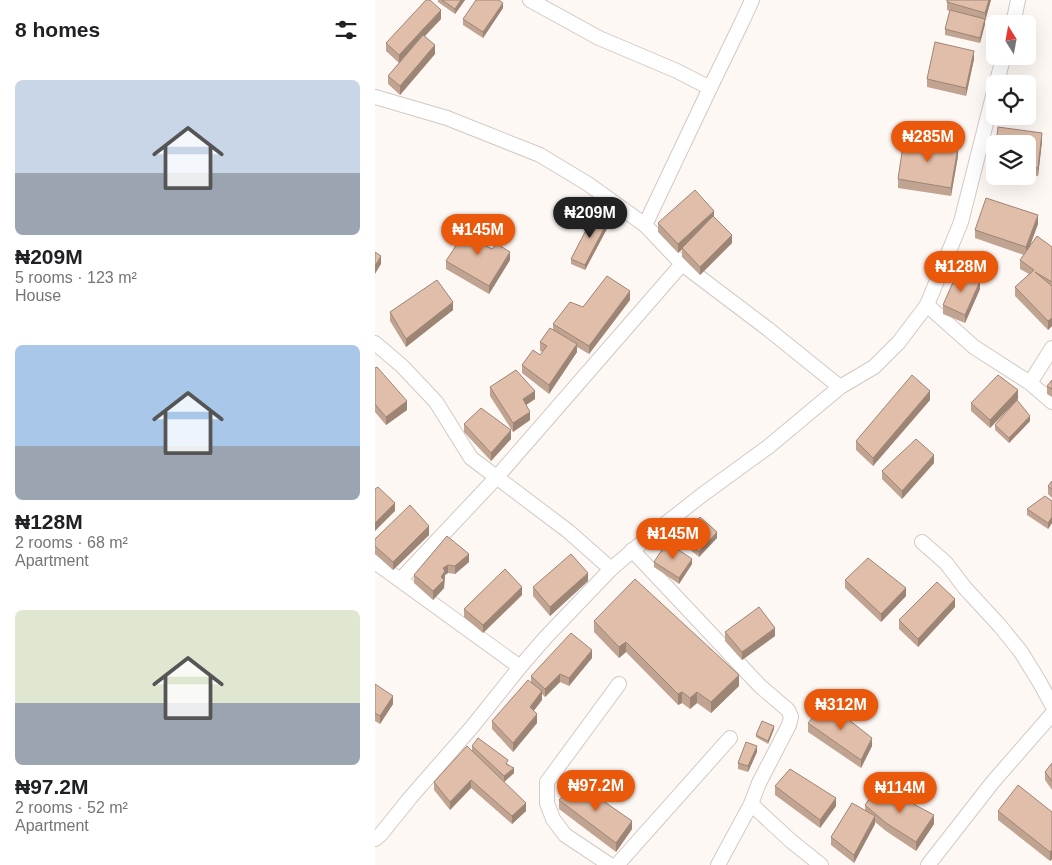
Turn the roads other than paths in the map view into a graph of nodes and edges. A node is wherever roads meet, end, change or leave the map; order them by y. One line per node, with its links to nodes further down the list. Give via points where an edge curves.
1 (530, 0): 5 (street, via 599,38)
2 (752, 0): 5 (street)
3 (1018, 0): 4 (street)
4 (1015, 15)
5 (710, 88): 8 (street)
6 (375, 97): 8 (street, via 447,118 540,155)
7 (986, 123): 10 (street, via 961,222)
8 (645, 225): 9 (street)
9 (682, 264): 14 (street); 16 (street)
10 (927, 305): 13 (street, via 974,347); 14 (street, via 899,342 874,367)
11 (375, 343): 16 (street, via 436,402 471,458)
12 (1052, 348): 13 (street)
13 (1030, 383): 15 (street)
14 (840, 387): 18 (street, via 768,447)
15 (1052, 402)
16 (496, 478): 20 (street, via 568,530); 21 (street)
17 (921, 542): 24 (street, via 946,563 1021,652)
18 (632, 550): 20 (street); 27 (street, via 761,686 788,710 791,717 789,725)
19 (375, 562): 21 (street)
20 (611, 569): 22 (street)
21 (400, 580): 22 (street)
22 (520, 667): 28 (street)
23 (619, 684): 29 (street, via 547,782 547,803 553,819 565,835)
24 (1052, 705)
25 (1052, 714): 33 (street, via 992,783)
26 (730, 738): 30 (street)
27 (751, 804): 31 (street); 32 (street)
28 (375, 839)
29 (610, 865)
30 (617, 865)
31 (718, 865)
32 (821, 865)
33 (928, 865)

